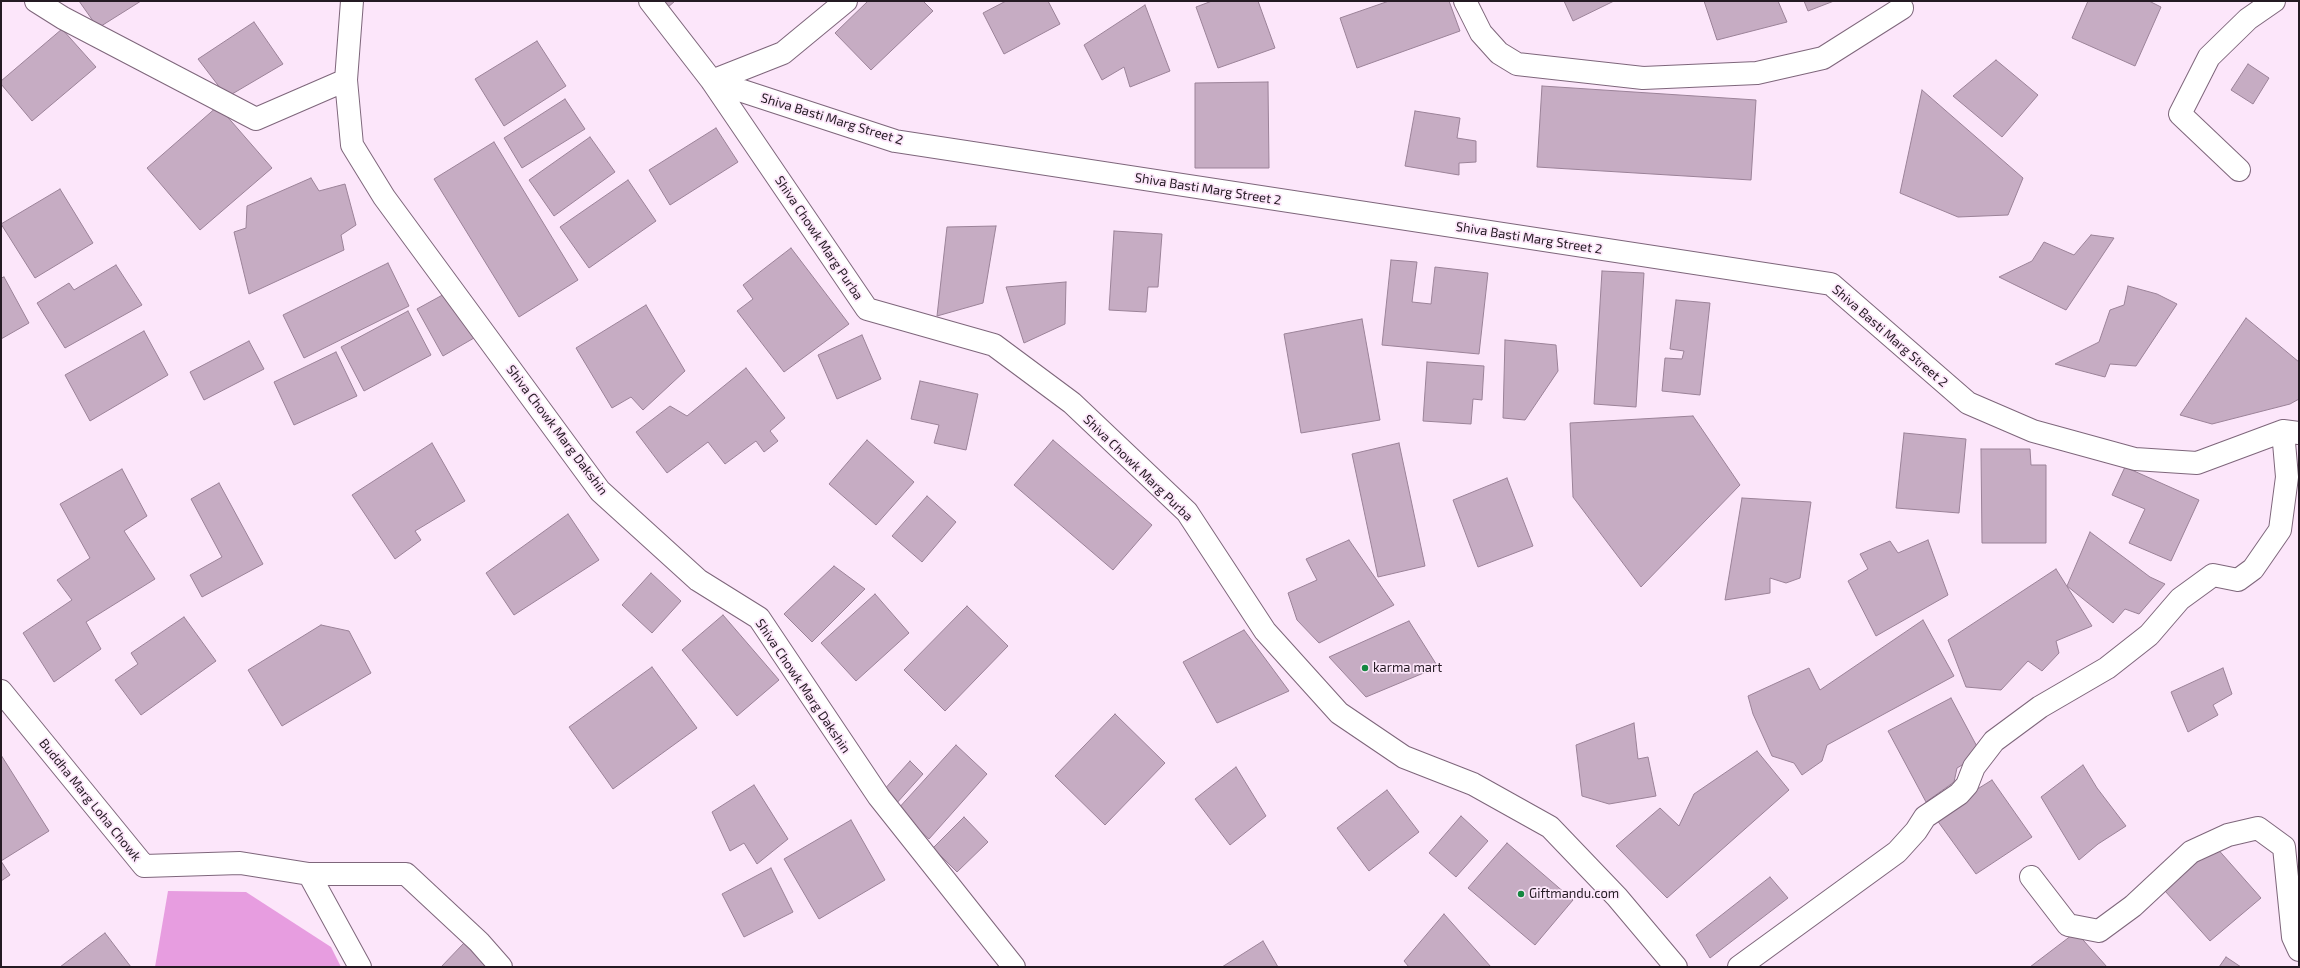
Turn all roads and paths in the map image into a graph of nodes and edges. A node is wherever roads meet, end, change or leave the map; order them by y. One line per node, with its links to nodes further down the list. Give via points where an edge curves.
1 (36, 1): 8 (street, via 63,18 256,119)
2 (352, 1): 8 (street, Shiva Chowk Marg Dakshin)
3 (650, 1): 9 (street, Shiva Chowk Marg Purba)
4 (846, 1): 9 (street, via 783,53)
5 (1465, 1): 7 (street, via 1481,33 1500,53 1517,64 1644,78 1757,72 1823,58)
6 (2274, 1): 10 (street, via 2248,19 2209,57 2180,114)
7 (1902, 8)
8 (346, 80): 18 (street, Shiva Chowk Marg Dakshin, via 352,145 384,198 600,491 698,580 759,618 879,797)
9 (712, 81): 11 (street, Shiva Basti Marg Street 2, via 895,141 1831,284 1968,403 2032,431 2135,459 2197,463); 19 (street, Shiva Chowk Marg Purba, via 867,308 994,345 1072,403 1187,512 1265,631 1339,713 1404,757 1473,784 1550,827 1617,897)
10 (2239, 170)
11 (2291, 432): 20 (street, via 2280,530 2253,569 2238,580 2213,575 2180,599 2150,635 2107,668 2040,707 1994,741 1974,767 1963,790 1925,817 1897,852)
12 (1, 691): 13 (street, Buddha Marg Loha Chowk, via 144,866 240,863)
13 (309, 874): 16 (street); 17 (street, via 406,874 479,942)
14 (2031, 877): 15 (street, via 2068,925 2099,931 2133,906 2191,852 2228,835 2258,828 2284,847 2293,937)
15 (2299, 950)
16 (360, 967)
17 (501, 967)
18 (1014, 967)
19 (1676, 967)
20 (1739, 967)

